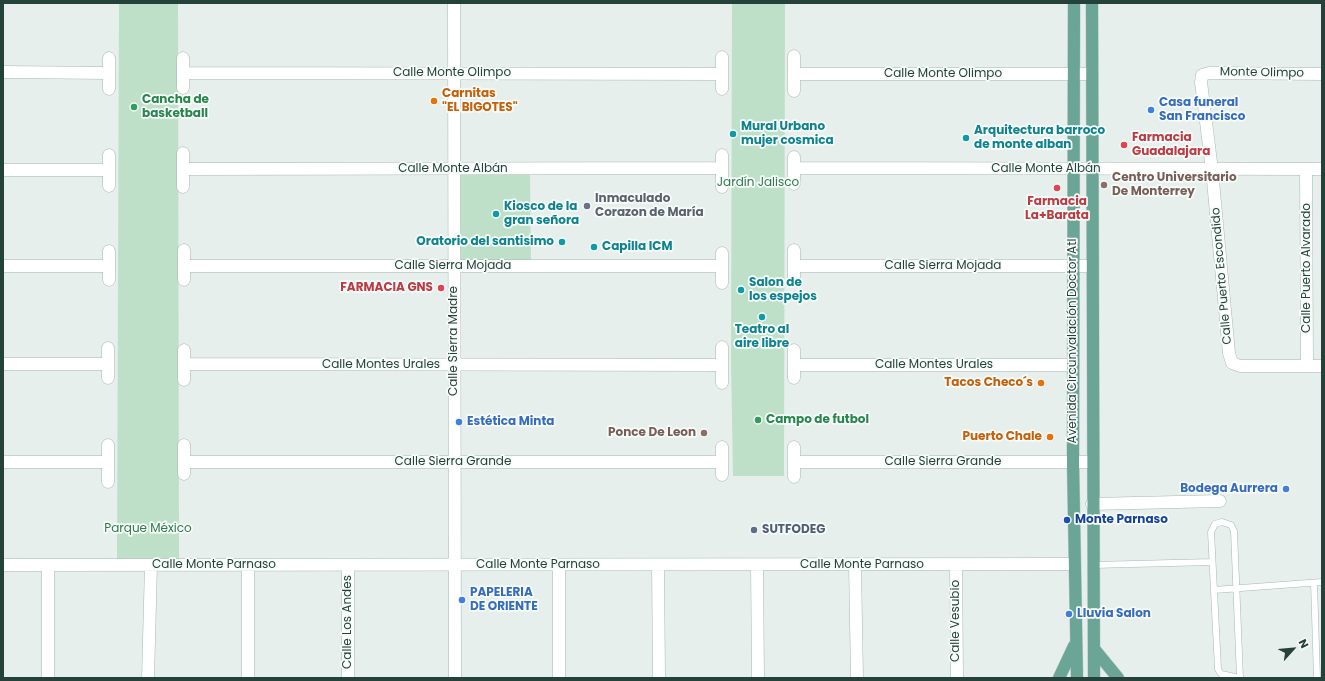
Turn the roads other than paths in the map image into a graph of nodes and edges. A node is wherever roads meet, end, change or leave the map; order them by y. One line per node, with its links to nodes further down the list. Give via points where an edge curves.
1 (454, 3): 11 (street, Calle Sierra Madre)
2 (1074, 3): 14 (main road, Avenida Circunvalación Doctor Atl)
3 (1092, 3): 15 (main road, Avenida Circunvalación Doctor Atl)
4 (794, 56): 13 (street)
5 (722, 57): 12 (street)
6 (109, 58): 9 (street)
7 (183, 58): 10 (street)
8 (3, 72): 9 (street)
9 (109, 73): 19 (street)
10 (183, 73): 11 (street, Calle Monte Olimpo); 18 (street)
11 (454, 73): 12 (street, Calle Monte Olimpo); 26 (street, Calle Sierra Madre)
12 (722, 74): 20 (street)
13 (794, 74): 14 (street, Calle Monte Olimpo); 21 (street)
14 (1074, 74): 15 (street, Calle Monte Olimpo); 30 (main road, Avenida Circunvalación Doctor Atl)
15 (1092, 74): 31 (main road, Avenida Circunvalación Doctor Atl)
16 (1202, 74): 17 (street, Monte Olimpo); 32 (street, Calle Puerto Escondido)
17 (1322, 74)
18 (183, 88)
19 (109, 89)
20 (722, 89)
21 (794, 90)
22 (183, 153): 29 (street)
23 (109, 155): 28 (street)
24 (722, 155): 25 (street)
25 (722, 168): 26 (street, Calle Monte Albán); 37 (street)
26 (454, 169): 29 (street, Calle Monte Albán); 46 (street, Calle Sierra Madre)
27 (3, 170): 28 (street)
28 (109, 170): 36 (street)
29 (184, 170): 38 (street)
30 (1074, 170): 31 (street, Calle Monte Albán); 35 (street, Calle Monte Albán, via 794,162); 49 (main road, Avenida Circunvalación Doctor Atl)
31 (1092, 170): 32 (street, Calle Monte Albán); 50 (main road, Avenida Circunvalación Doctor Atl)
32 (1212, 170): 33 (street, Calle Monte Albán); 66 (street, Calle Puerto Escondido, via 1232,363 1240,366)
33 (1306, 170): 34 (street, Calle Monte Albán); 66 (street, Calle Puerto Alvarado)
34 (1322, 170)
35 (794, 184)
36 (109, 186)
37 (722, 186)
38 (184, 187)
39 (108, 250): 44 (street)
40 (184, 250): 45 (street)
41 (794, 250): 48 (street)
42 (722, 253): 47 (street)
43 (3, 266): 44 (street)
44 (109, 266): 51 (street)
45 (184, 266): 46 (street, Calle Sierra Mojada); 52 (street)
46 (454, 266): 47 (street, Calle Sierra Mojada); 62 (street, Calle Sierra Madre)
47 (722, 266): 54 (street)
48 (794, 266): 49 (street, Calle Sierra Mojada); 53 (street)
49 (1073, 266): 50 (street, Calle Sierra Mojada); 65 (main road, Avenida Circunvalación Doctor Atl)
50 (1092, 266): 82 (main road, Avenida Circunvalación Doctor Atl)
51 (109, 280)
52 (184, 280)
53 (794, 280)
54 (722, 282)
55 (722, 347): 63 (street)
56 (108, 348): 60 (street)
57 (184, 350): 61 (street)
58 (794, 350): 64 (street)
59 (3, 364): 60 (street)
60 (108, 364): 68 (street)
61 (184, 364): 62 (street, Calle Montes Urales); 70 (street)
62 (454, 365): 63 (street, Calle Montes Urales); 78 (street, Calle Sierra Madre)
63 (722, 365): 71 (street)
64 (794, 365): 65 (street, Calle Montes Urales); 69 (street)
65 (1073, 365): 81 (main road, Avenida Circunvalación Doctor Atl)
66 (1307, 366): 67 (street, Calle Puerto Escondido)
67 (1322, 366)
68 (108, 378)
69 (794, 378)
70 (184, 380)
71 (722, 383)
72 (184, 445): 78 (street, Calle Sierra Grande, via 184,468)
73 (108, 446): 77 (street)
74 (722, 447): 79 (street)
75 (794, 447): 80 (street)
76 (3, 462): 77 (street)
77 (108, 462): 85 (street)
78 (454, 462): 79 (street, Calle Sierra Grande); 95 (street, Calle Sierra Madre)
79 (722, 462): 83 (street)
80 (794, 462): 81 (street, Calle Sierra Grande); 84 (street)
81 (1073, 462): 82 (street, Calle Sierra Grande); 89 (main road, Avenida Circunvalación Doctor Atl)
82 (1092, 462): 87 (main road, Avenida Circunvalación Doctor Atl)
83 (722, 475)
84 (794, 477)
85 (108, 482)
86 (1220, 501): 87 (street)
87 (1092, 504): 101 (main road, Avenida Circunvalación Doctor Atl)
88 (1212, 562): 101 (lane); 104 (lane, via 1211,532 1215,524 1230,524 1234,531); 105 (lane)
89 (1074, 564): 100 (street, Calle Monte Parnaso); 106 (main road, Avenida Circunvalación Doctor Atl)
90 (3, 565): 91 (street, Calle Monte Parnaso)
91 (48, 565): 92 (street, Calle Monte Parnaso); 108 (street)
92 (151, 565): 93 (street, Calle Monte Parnaso); 109 (street)
93 (248, 565): 94 (street, Calle Monte Parnaso); 110 (street)
94 (348, 565): 95 (street, Calle Monte Parnaso); 111 (street, Calle Los Andes)
95 (454, 565): 96 (street, Calle Monte Parnaso); 112 (street, Calle Sierra Madre)
96 (559, 565): 97 (street, Calle Monte Parnaso); 113 (street)
97 (658, 565): 98 (street, Calle Monte Parnaso); 114 (street)
98 (757, 565): 99 (street, Calle Monte Parnaso); 115 (street)
99 (856, 565): 100 (street, Calle Monte Parnaso); 116 (street)
100 (956, 565): 117 (street, Calle Vesubio)
101 (1093, 565): 107 (main road, Avenida Circunvalación Doctor Atl)
102 (1322, 582): 103 (lane)
103 (1314, 583): 104 (lane); 123 (lane)
104 (1236, 588): 105 (lane); 122 (lane)
105 (1214, 590): 122 (lane, via 1218,669 1221,674)
106 (1075, 644): 118 (main road); 119 (main road, Avenida Circunvalación Doctor Atl)
107 (1094, 650): 120 (main road, Avenida Circunvalación Doctor Atl); 121 (main road)
108 (48, 678)
109 (148, 678)
110 (248, 678)
111 (348, 678)
112 (454, 678)
113 (559, 678)
114 (659, 678)
115 (758, 678)
116 (857, 678)
117 (957, 678)
118 (1059, 678)
119 (1076, 678)
120 (1094, 678)
121 (1118, 678)
122 (1240, 678)
123 (1317, 678)

